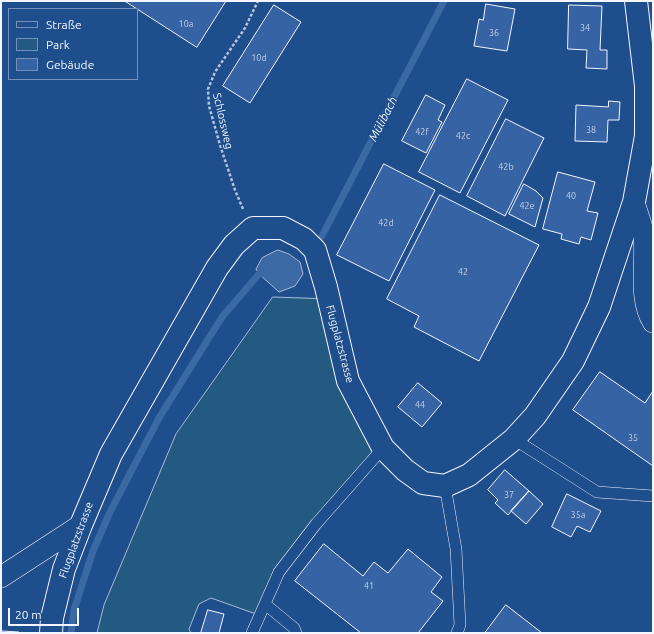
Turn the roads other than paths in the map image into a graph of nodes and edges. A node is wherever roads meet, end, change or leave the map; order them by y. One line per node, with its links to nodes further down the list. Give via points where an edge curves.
1 (636, 1): 2 (street, via 646,86 646,136)
2 (634, 202): 3 (street, via 644,236 645,298); 4 (street, via 599,307 573,361 535,416)
3 (653, 322)
4 (514, 439): 6 (street, via 469,475); 7 (lane, via 597,492)
5 (383, 448): 6 (street, Flugplatzstrasse, via 405,470 423,483); 8 (street, Flugplatzstrasse, via 348,381 315,250 304,238 283,228 253,228 234,245 217,268 111,454); 10 (lane, via 316,524 279,572)
6 (445, 486): 14 (lane, via 456,549 460,625)
7 (653, 496)
8 (81, 525): 9 (street); 11 (street, Flugplatzstrasse, via 64,569 52,618)
9 (1, 577)
10 (265, 604): 12 (lane); 13 (lane, via 294,628)
11 (51, 633)
12 (252, 633)
13 (296, 633)
14 (457, 633)

